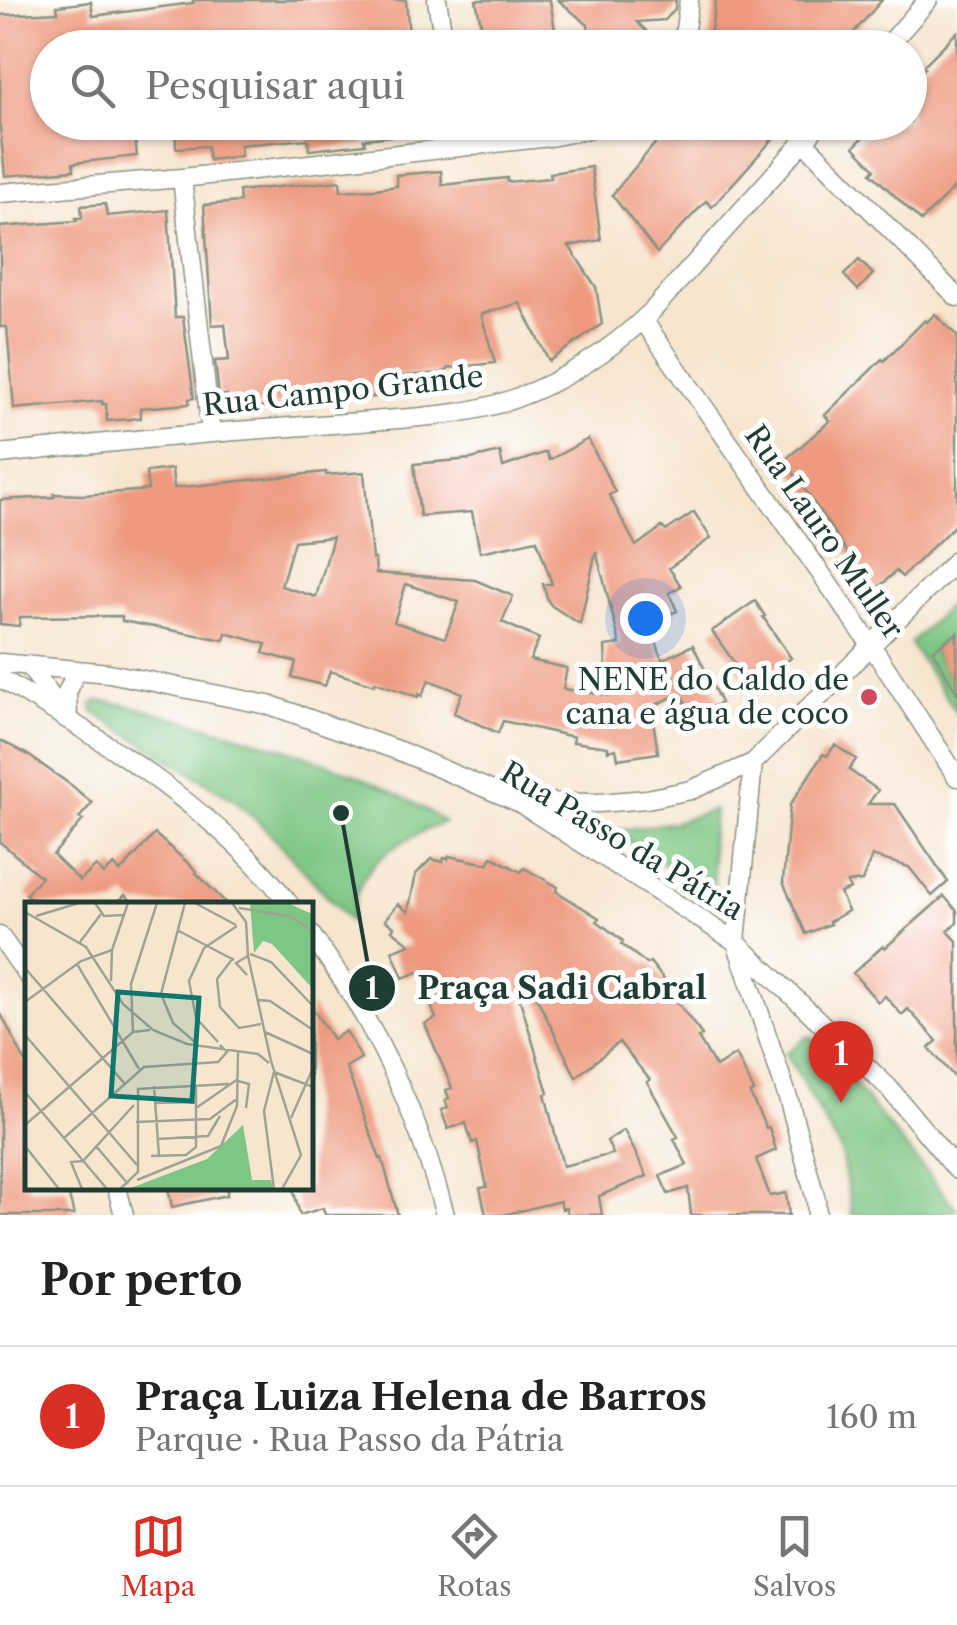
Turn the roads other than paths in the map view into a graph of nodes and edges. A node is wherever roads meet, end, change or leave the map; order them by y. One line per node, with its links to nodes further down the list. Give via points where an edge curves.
1 (438, 0): 4 (street)
2 (688, 0): 5 (street)
3 (928, 0): 6 (street)
4 (442, 30)
5 (685, 30)
6 (902, 30)
7 (461, 140): 10 (street)
8 (515, 140): 10 (street)
9 (804, 142): 13 (street); 14 (street, Rua Campo Grande)
10 (462, 146): 11 (street)
11 (182, 178): 12 (street); 15 (street)
12 (0, 193)
13 (957, 297)
14 (643, 320): 15 (street, Rua Campo Grande, via 554,381 472,411); 18 (street, Rua Lauro Muller)
15 (210, 433): 16 (street, Rua Campo Grande)
16 (0, 454)
17 (957, 560): 18 (street)
18 (872, 645): 24 (street); 25 (street, Rua Lauro Muller)
19 (0, 663): 20 (street, Rua Passo da Pátria)
20 (28, 665): 21 (street, Rua Passo da Pátria); 23 (street)
21 (77, 670): 23 (street, via 67,693); 26 (street, Rua Passo da Pátria, via 273,706)
22 (0, 678): 23 (street)
23 (68, 720): 27 (street, via 233,842)
24 (753, 763): 26 (street, via 691,790 648,799); 30 (street)
25 (957, 777)
26 (518, 802): 30 (street, Rua Passo da Pátria)
27 (287, 902)
28 (0, 936): 31 (street)
29 (312, 936): 35 (street, via 344,980 406,1096)
30 (736, 942): 32 (street, Rua Passo da Pátria, via 888,1087); 36 (street, via 789,1101)
31 (25, 972)
32 (957, 1170)
33 (118, 1190): 34 (street)
34 (124, 1215)
35 (445, 1215)
36 (817, 1215)

